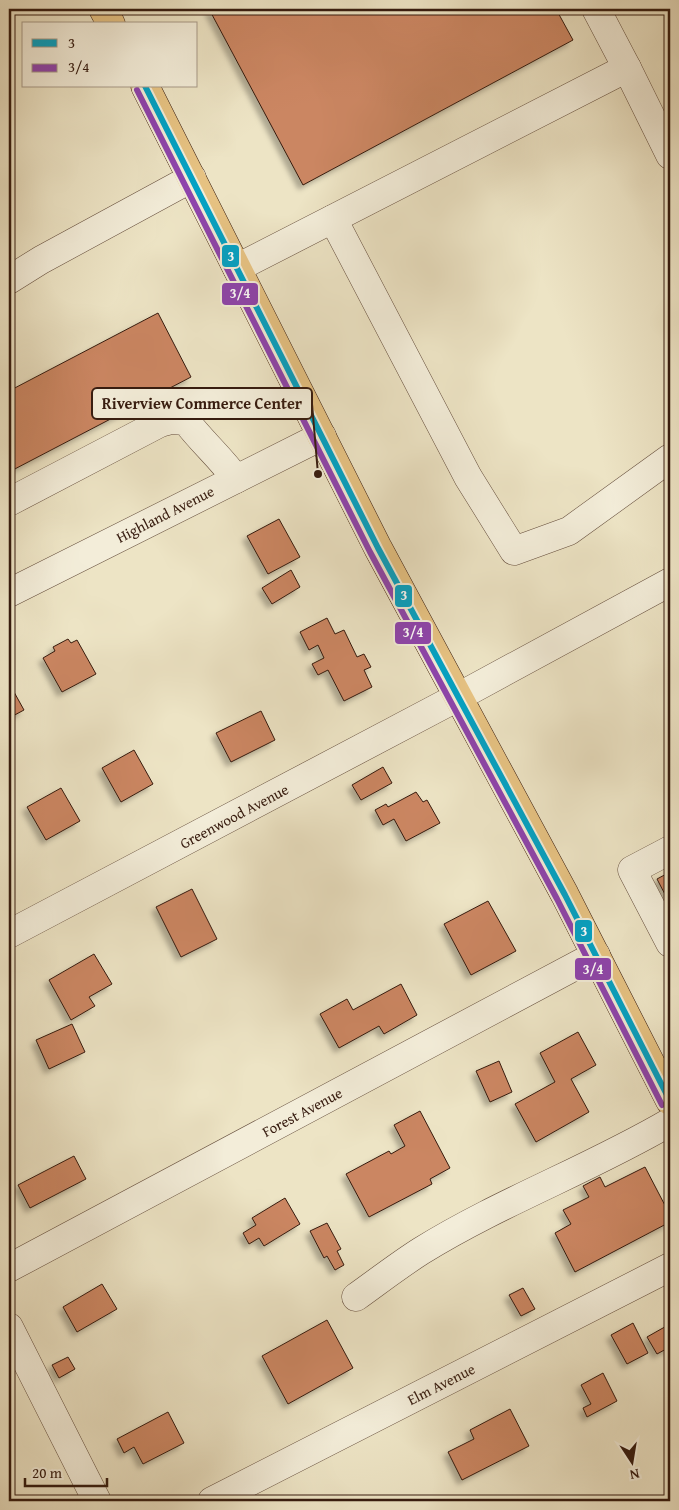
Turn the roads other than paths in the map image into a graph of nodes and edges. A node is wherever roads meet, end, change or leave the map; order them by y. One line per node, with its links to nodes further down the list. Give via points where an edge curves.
1 (103, 9): 3 (main road)
2 (596, 9): 4 (street)
3 (110, 22)
4 (627, 68): 6 (street); 8 (street)
5 (146, 88): 7 (main road)
6 (670, 155)
7 (192, 178): 9 (main road); 10 (street)
8 (333, 219): 9 (street); 12 (street, via 468,477 514,551 569,531)
9 (237, 268): 11 (main road)
10 (9, 280)
11 (322, 436): 13 (street, Highland Avenue); 17 (main road)
12 (670, 458)
13 (236, 479): 14 (street, via 186,421 171,420); 16 (street, Highland Avenue)
14 (9, 502)
15 (670, 582): 17 (street, Greenwood Avenue)
16 (11, 586)
17 (458, 698): 19 (street, Greenwood Avenue); 21 (main road)
18 (670, 850): 20 (street, via 632,870)
19 (9, 934)
20 (670, 942)
21 (596, 955): 22 (main road); 25 (street, Forest Avenue)
22 (666, 1086)
23 (670, 1122): 26 (street, via 421,1251)
24 (670, 1267): 29 (street, Elm Avenue)
25 (9, 1268)
26 (356, 1297)
27 (9, 1327): 28 (street)
28 (97, 1501)
29 (212, 1501)

